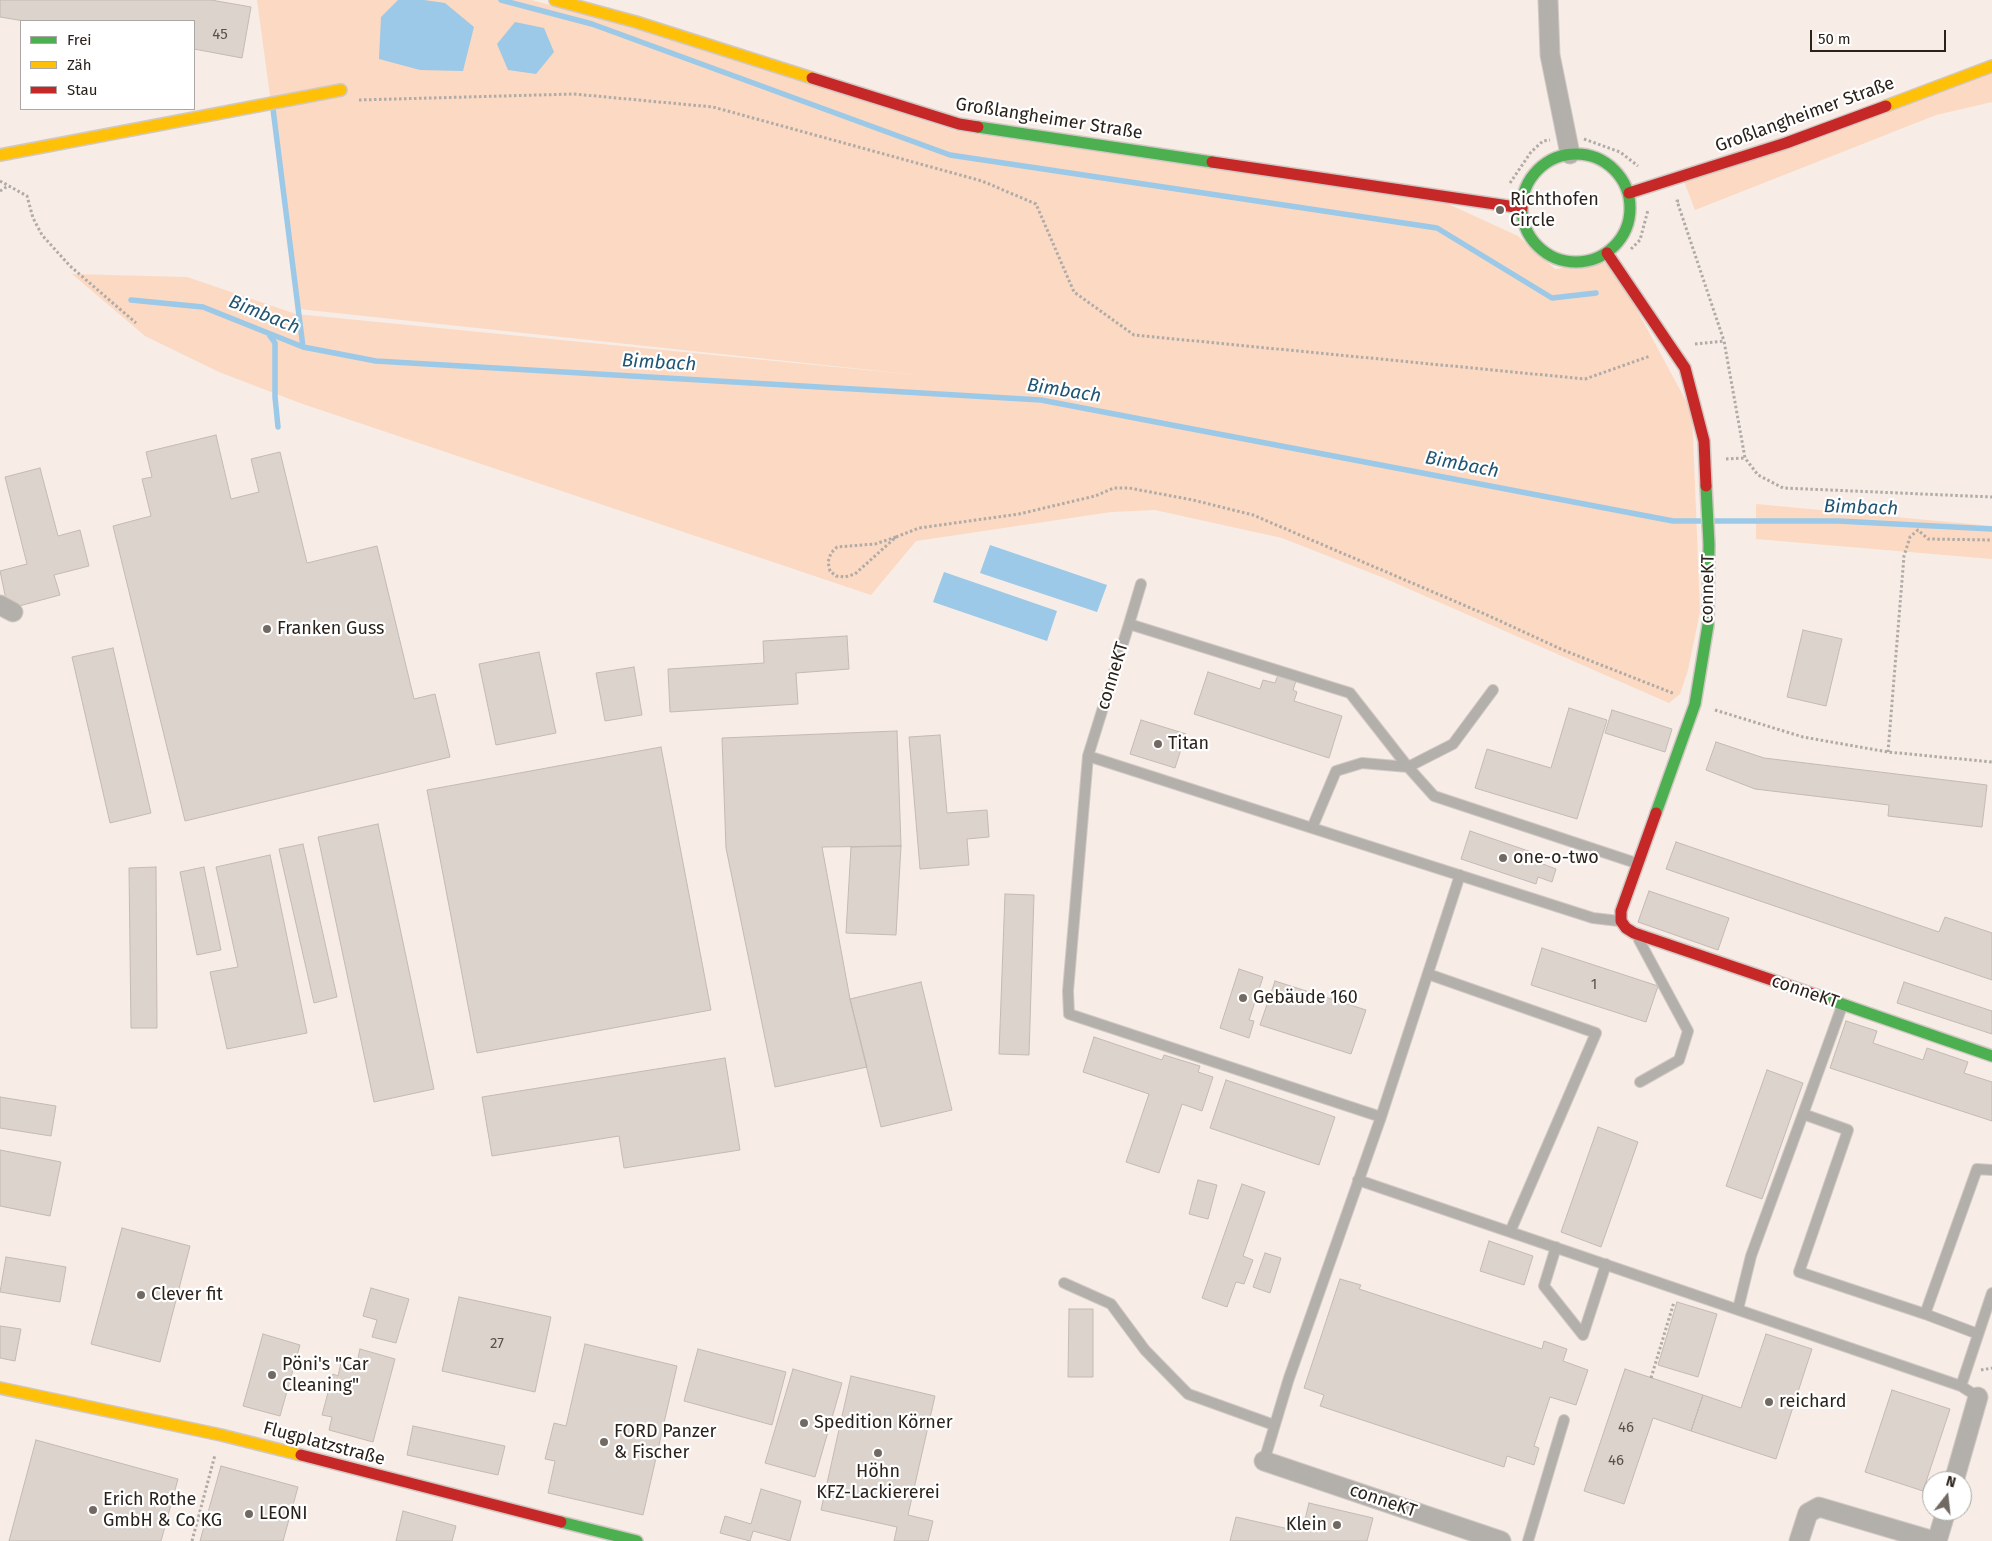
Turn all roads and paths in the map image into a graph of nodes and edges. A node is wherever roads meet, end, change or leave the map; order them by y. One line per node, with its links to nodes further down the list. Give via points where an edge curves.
1 (555, 0): 14 (street, Großlangheimer Straße, via 636,22 959,124)
2 (1548, 0): 5 (street, via 1550,55)
3 (1992, 66): 10 (street, Großlangheimer Straße, via 1786,143)
4 (341, 90): 6 (street); 19 (path, via 361,101 574,94 713,107 982,182 1036,204 1074,292 1134,334 1585,379)
5 (1568, 146): 8 (path, via 1543,141 1531,152 1511,183); 10 (path, via 1588,139 1620,152 1638,166); 12 (street, via 1613,167); 14 (street, via 1541,166 1531,178 1524,192)
6 (0, 155)
7 (0, 181): 9 (path)
8 (1501, 181)
9 (8, 186): 11 (path); 16 (path, via 27,196 42,235 70,266)
10 (1645, 188): 12 (street, Großlangheimer Straße); 15 (path, via 1650,204 1640,240)
11 (0, 190)
12 (1629, 193): 15 (street, via 1628,227)
13 (1687, 198): 17 (path, via 1678,201)
14 (1522, 208): 15 (street, via 1524,224 1532,239 1544,252 1558,260 1575,262)
15 (1610, 257): 19 (street)
16 (136, 324)
17 (1724, 341): 18 (path); 20 (path, via 1745,458 1758,475 1783,488)
18 (1704, 342)
19 (1673, 347): 26 (street, conneKT, via 1685,368 1704,442 1708,502 1708,625)
20 (1992, 496)
21 (896, 537): 21 (path, via 855,574 836,576 830,571 828,562 837,547 875,544); 26 (path, via 919,528 1019,514 1095,496 1114,488 1193,500 1253,515)
22 (1992, 540): 27 (path, via 1928,539 1918,530 1910,538 1904,556)
23 (1142, 584): 24 (lane)
24 (1129, 624): 28 (lane, conneKT); 30 (lane, conneKT, via 1350,693)
25 (1493, 690): 30 (lane, via 1453,744)
26 (1695, 704): 27 (path, via 1803,737); 32 (street, conneKT)
27 (1888, 752): 29 (path)
28 (1088, 756): 31 (lane); 41 (lane, conneKT, via 1068,991 1069,1014)
29 (1992, 762)
30 (1408, 767): 31 (lane, via 1362,763 1336,771); 32 (lane, conneKT, via 1434,796)
31 (1312, 828): 33 (lane)
32 (1637, 864): 34 (street, conneKT, via 1621,911)
33 (1460, 875): 34 (lane, via 1593,918); 36 (lane)
34 (1621, 921): 35 (street, conneKT)
35 (1634, 933): 37 (street, conneKT); 39 (lane, via 1688,1031 1679,1060)
36 (1428, 974): 41 (lane); 44 (lane, via 1596,1033)
37 (1842, 1005): 38 (street, conneKT); 40 (lane)
38 (1992, 1056)
39 (1640, 1082)
40 (1803, 1114): 50 (lane, via 1751,1256); 51 (lane, via 1848,1130 1799,1272)
41 (1381, 1117): 43 (lane)
42 (1992, 1170): 51 (lane, via 1977,1169)
43 (1358, 1180): 44 (lane); 58 (lane)
44 (1510, 1232): 45 (lane)
45 (1556, 1247): 46 (lane); 46 (lane, via 1544,1286 1583,1335)
46 (1606, 1264): 48 (lane)
47 (1064, 1283): 58 (lane, via 1111,1304 1145,1350 1188,1394)
48 (1677, 1290): 50 (lane); 53 (path)
49 (1992, 1292): 52 (lane)
50 (1738, 1309): 54 (lane)
51 (1925, 1314): 52 (lane)
52 (1978, 1334): 54 (lane)
53 (1652, 1378)
54 (1961, 1386): 56 (lane)
55 (0, 1388): 59 (street, Flugplatzstraße)
56 (1978, 1397): 61 (street)
57 (1564, 1420): 66 (lane)
58 (1274, 1425): 60 (lane)
59 (221, 1435): 63 (path); 64 (street, Flugplatzstraße)
60 (1264, 1461): 65 (street, conneKT)
61 (1957, 1471)
62 (1943, 1521): 68 (street)
63 (192, 1541)
64 (637, 1541)
65 (1501, 1541)
66 (1528, 1541)
67 (1799, 1541): 68 (street, via 1808,1513 1819,1507)
68 (1936, 1541)

